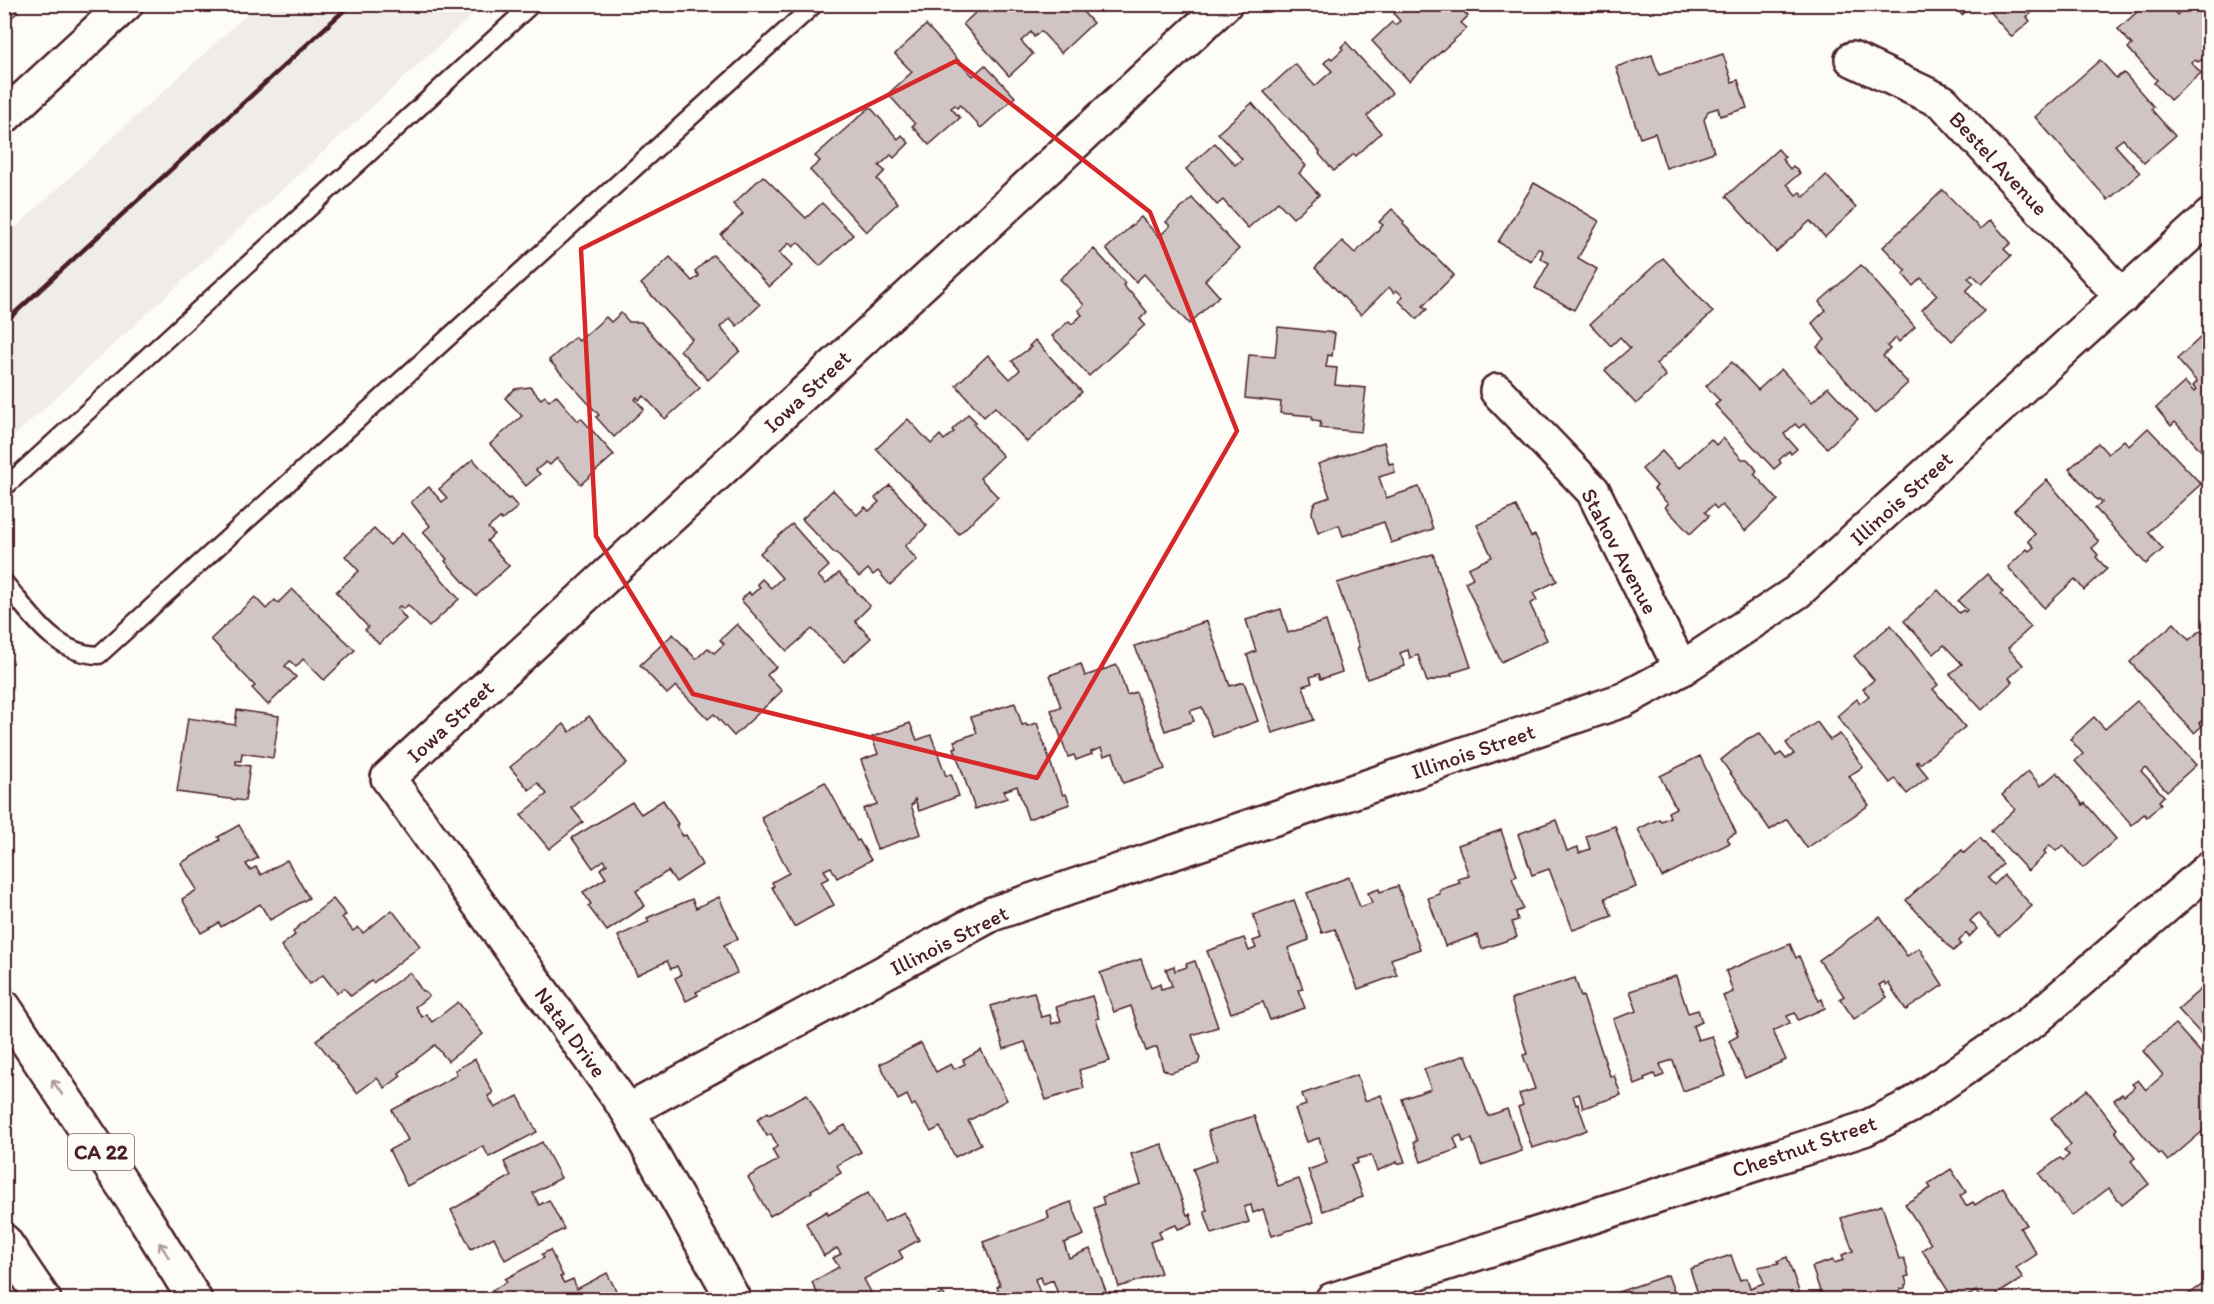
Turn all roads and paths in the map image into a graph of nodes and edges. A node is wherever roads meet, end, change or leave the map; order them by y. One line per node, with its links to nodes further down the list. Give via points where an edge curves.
1 (126, 4): 6 (main road)
2 (532, 4): 10 (lane)
3 (815, 4): 11 (lane, via 99,656 82,655 53,639)
4 (1225, 4): 13 (main road, Iowa Street)
5 (1852, 59): 8 (main road, Bestel Avenue, via 1943,102)
6 (4, 117)
7 (2210, 216): 8 (main road, Illinois Street)
8 (2122, 297): 12 (main road, Illinois Street, via 1797,592)
9 (1497, 391): 12 (main road, Stahov Avenue, via 1593,491)
10 (4, 488)
11 (4, 582)
12 (1681, 669): 16 (main road, Illinois Street, via 1623,700 992,914)
13 (388, 778): 16 (main road, Natal Drive)
14 (2210, 868): 21 (main road, Chestnut Street, via 2034,1020 1910,1106 1883,1120)
15 (4, 1007): 19 (main road, CA 22, one-way to 15)
16 (628, 1111): 20 (main road, Natal Drive)
17 (4, 1241): 18 (main road)
18 (44, 1299)
19 (195, 1299)
20 (734, 1299)
21 (1332, 1299)

